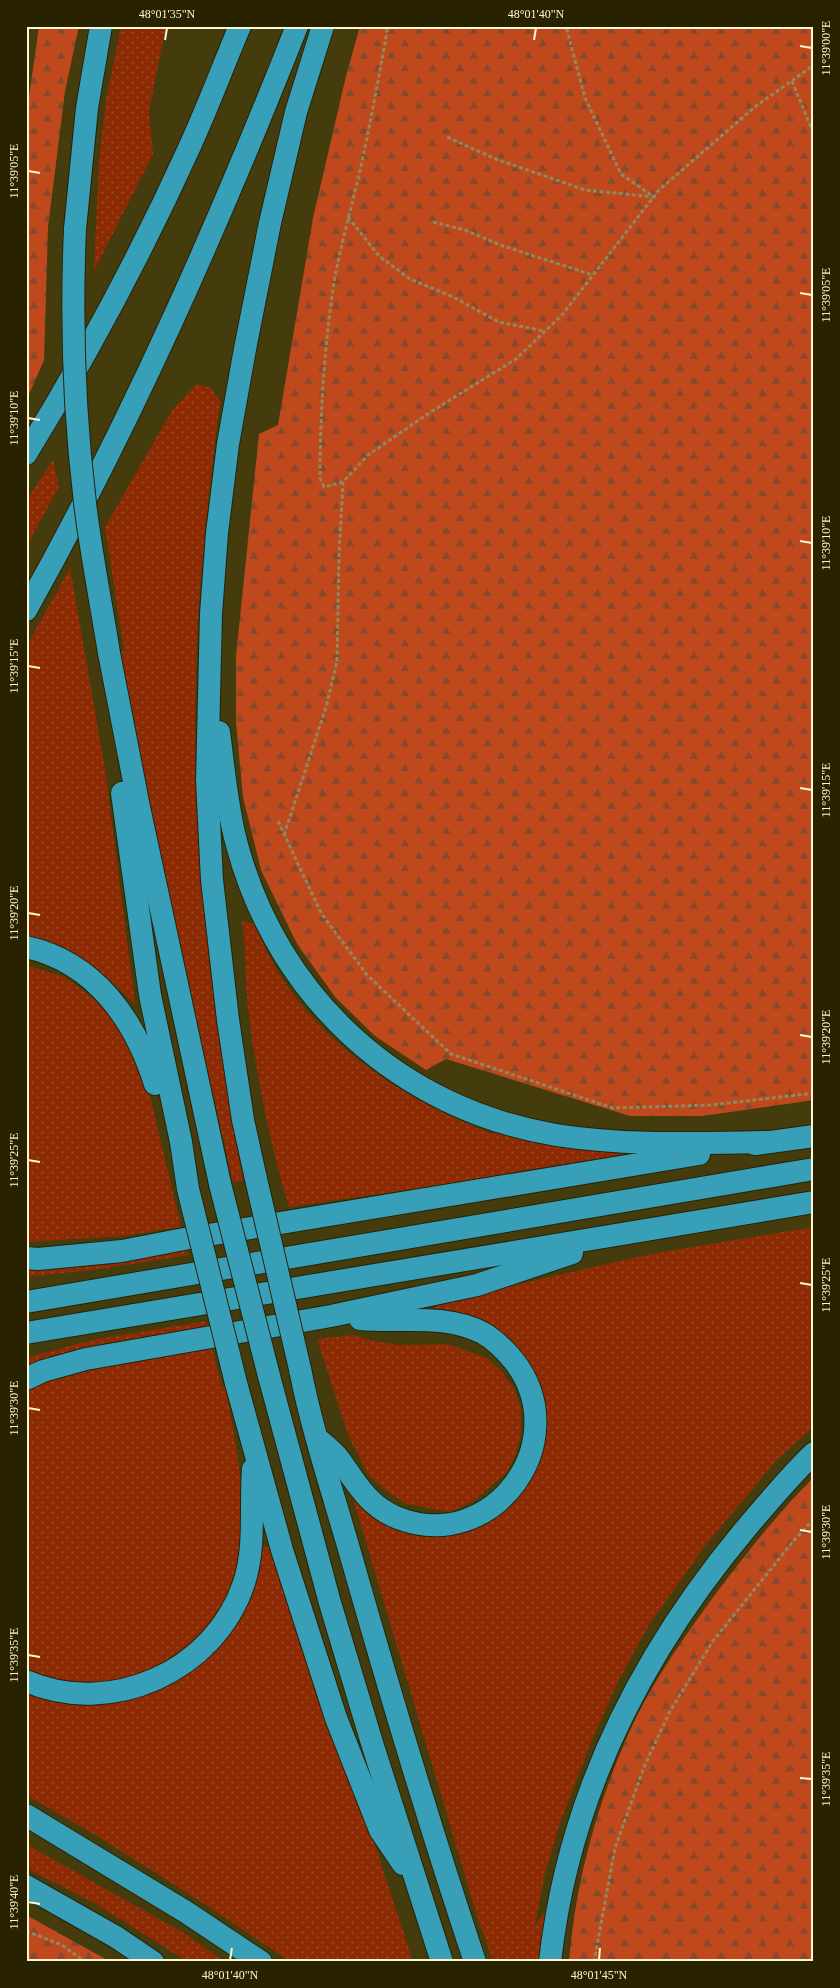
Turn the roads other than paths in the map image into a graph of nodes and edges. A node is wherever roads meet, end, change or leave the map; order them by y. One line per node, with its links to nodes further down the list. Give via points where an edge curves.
1 (101, 26): 8 (highway, bridge, via 87,108 75,228 73,326 79,449)
2 (240, 26): 5 (highway, via 191,145 132,268 65,391)
3 (297, 26): 6 (highway, via 201,259 58,554)
4 (324, 26): 7 (highway, via 296,112 245,349 228,444)
5 (26, 454)
6 (26, 610)
7 (209, 660): 11 (highway, via 236,844 256,903 283,953 308,989 340,1027 368,1052 405,1078 450,1103 527,1130 617,1142); 21 (highway, bridge, via 207,782 212,880 228,1020 243,1120)
8 (111, 664): 13 (highway, via 121,788 150,995); 26 (highway, bridge, via 138,807 220,1184 330,1603)
9 (26, 947): 13 (highway, via 45,951 73,965 98,984 122,1013 147,1057)
10 (814, 1136): 11 (highway)
11 (769, 1142): 16 (highway, via 122,1251)
12 (814, 1169): 17 (highway)
13 (186, 1178): 22 (highway, bridge)
14 (814, 1202): 15 (highway)
15 (634, 1232): 18 (highway, via 478,1285); 19 (highway)
16 (26, 1258)
17 (26, 1302)
18 (331, 1316): 20 (highway, via 86,1359); 21 (highway, via 367,1320 433,1319 484,1334 507,1352 522,1371 534,1401 535,1431 528,1463 512,1490 485,1510 453,1524 442,1525 397,1518 382,1509 363,1493 339,1458)
19 (26, 1333)
20 (26, 1379)
21 (318, 1438): 31 (highway, via 400,1728)
22 (254, 1451): 24 (highway, via 252,1541 244,1582 223,1623 194,1655 159,1678 118,1692 77,1694); 26 (highway, via 336,1718 380,1830)
23 (814, 1453): 32 (highway, via 790,1476 724,1555 667,1636 633,1695 611,1739 576,1833 564,1874)
24 (26, 1681)
25 (26, 1815): 29 (highway, via 186,1912)
26 (416, 1884): 30 (highway)
27 (26, 1886): 28 (highway)
28 (153, 1962)
29 (261, 1962)
30 (442, 1962)
31 (475, 1962)
32 (550, 1962)

